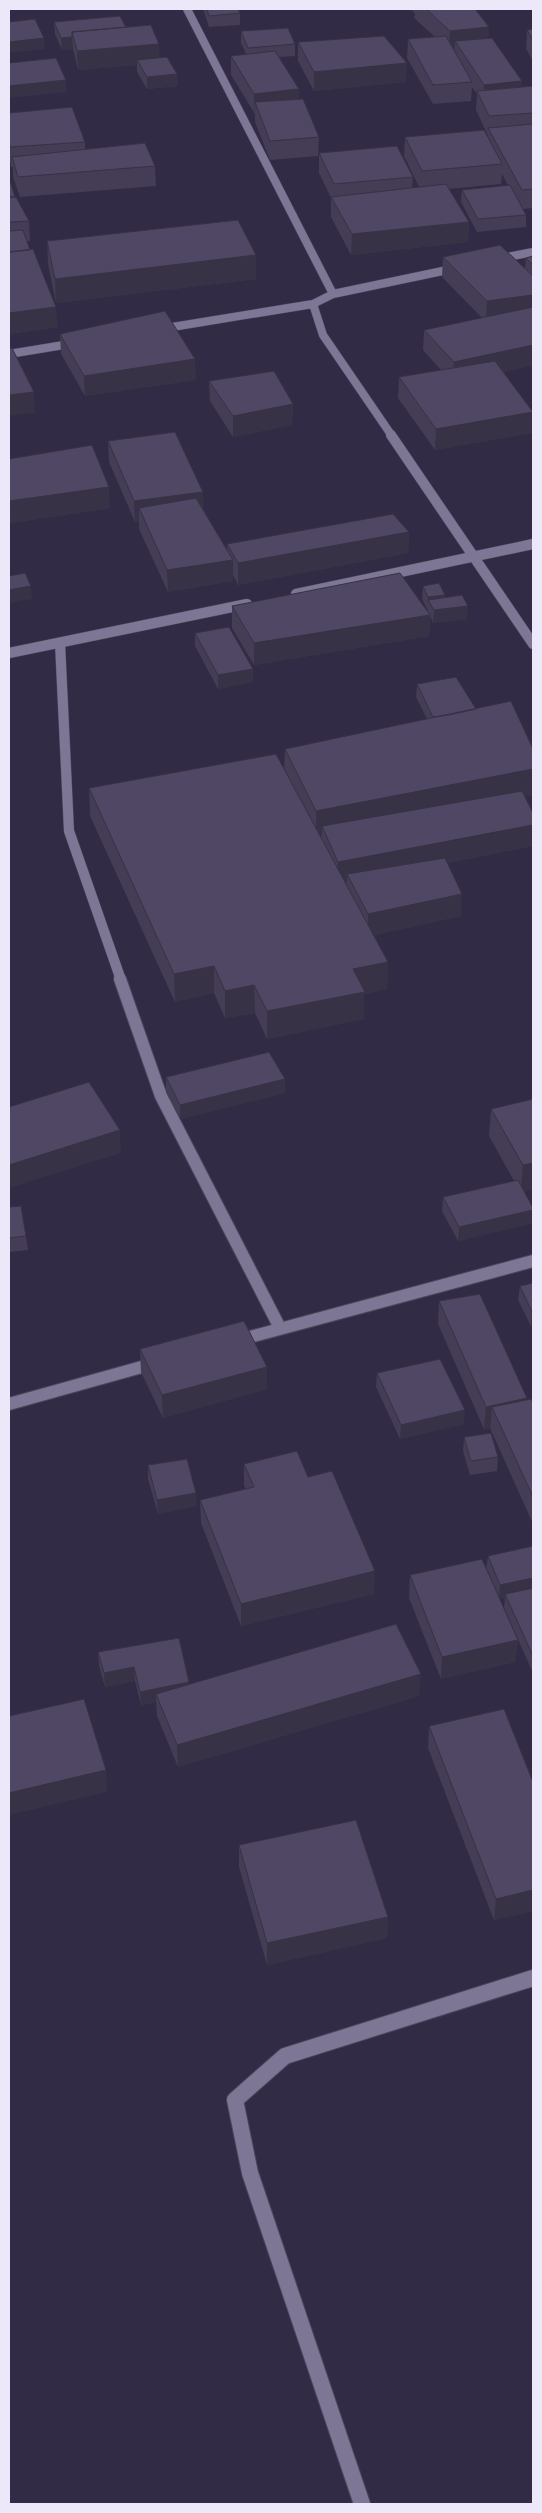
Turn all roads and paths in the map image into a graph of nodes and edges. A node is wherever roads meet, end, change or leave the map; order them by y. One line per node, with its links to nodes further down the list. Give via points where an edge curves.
1 (187, 9): 5 (street)
2 (533, 252): 3 (street)
3 (486, 262)
4 (466, 266): 5 (street)
5 (333, 294): 6 (street)
6 (313, 304): 7 (street); 11 (street, via 323,335)
7 (146, 331)
8 (87, 341): 9 (street)
9 (9, 354)
10 (533, 544): 11 (street)
11 (474, 557): 12 (street); 15 (street)
12 (282, 597)
13 (262, 601): 14 (street)
14 (60, 644): 16 (street); 18 (street, via 69,831 161,1096)
15 (533, 644)
16 (9, 652)
17 (533, 1261): 18 (street)
18 (280, 1328): 19 (street)
19 (224, 1344)
20 (168, 1360): 21 (street)
21 (9, 1404)
22 (533, 1978): 23 (street, via 285,2056 235,2100 250,2173)
23 (362, 2504)

